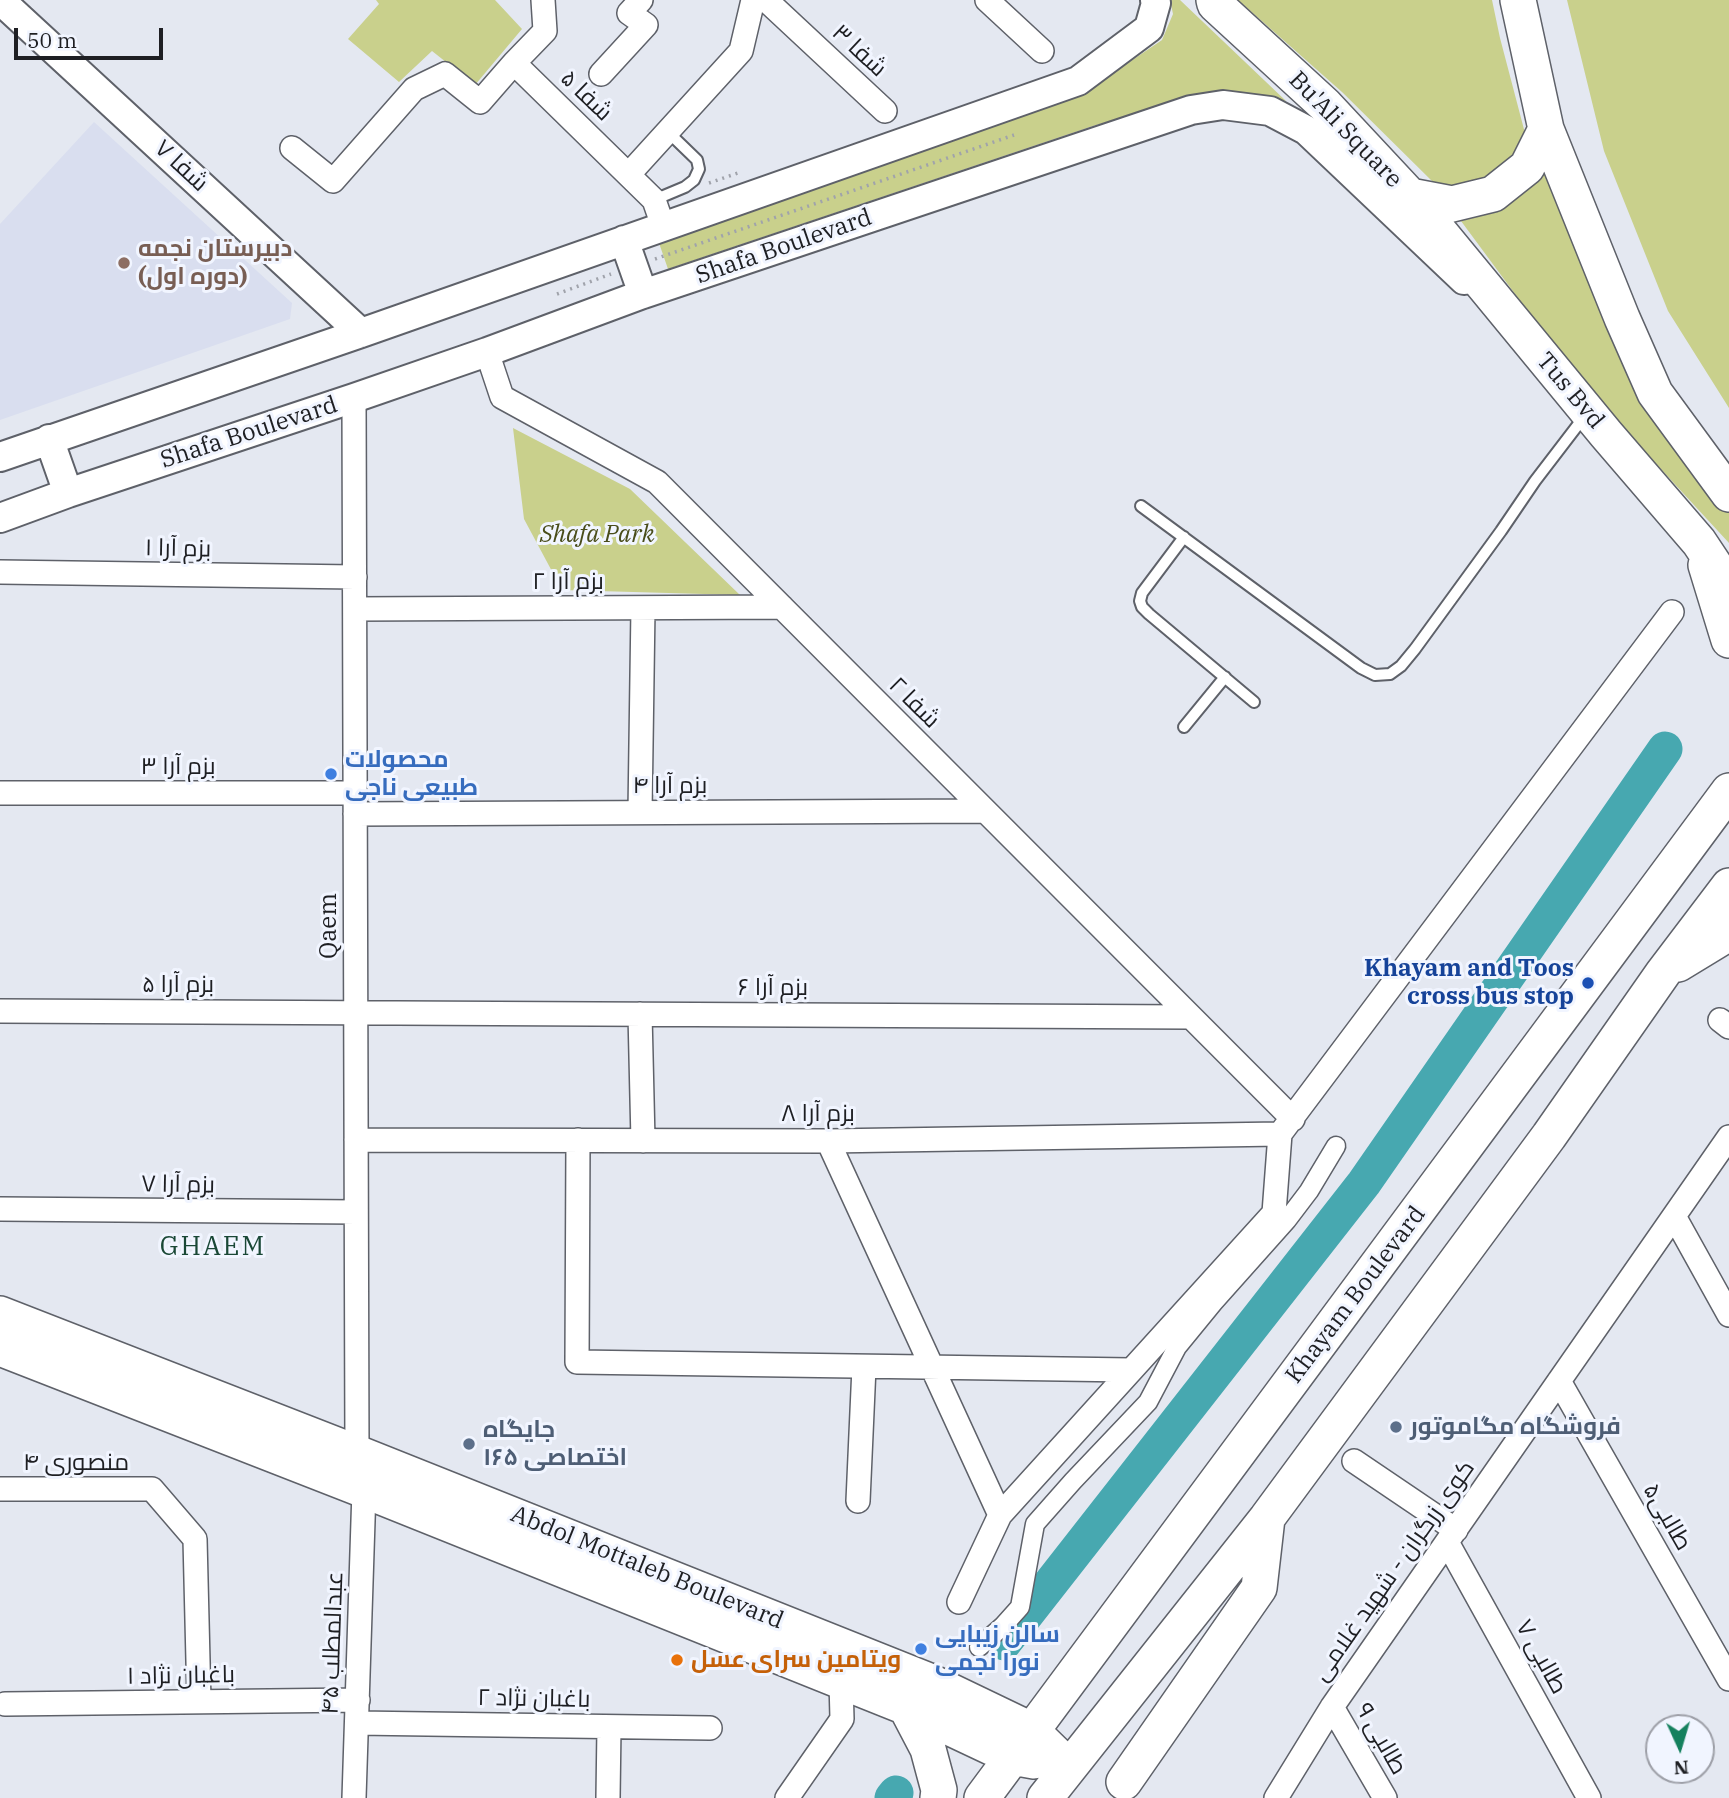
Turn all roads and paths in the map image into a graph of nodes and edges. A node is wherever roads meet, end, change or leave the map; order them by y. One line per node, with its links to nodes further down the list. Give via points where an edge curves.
1 (0, 0): 28 (street, شفا ۷)
2 (543, 0): 11 (street, via 545,30)
3 (641, 0): 12 (street, via 629,13 646,25)
4 (753, 0): 15 (street, via 741,51)
5 (766, 0): 13 (street, شفا ۳)
6 (987, 0): 10 (street)
7 (1155, 0): 20 (street, via 1149,28 1078,81)
8 (1214, 0): 19 (main road, Bu'Ali Square, via 1325,105)
9 (1518, 0): 14 (main road)
10 (1042, 51)
11 (514, 63): 17 (street, via 480,102 445,74 414,89 333,181); 18 (street, شفا ۵)
12 (601, 74)
13 (885, 111)
14 (1546, 129): 19 (main road, Bu'Ali Square, via 1527,167 1493,194 1452,204); 34 (main road, via 1655,393)
15 (667, 131): 18 (street); 20 (lane, via 697,160 699,169 694,180)
16 (1014, 135): 23 (path)
17 (292, 148)
18 (629, 174): 20 (street, شفا ۵)
19 (1410, 196): 26 (main road, Tus Bvd)
20 (659, 213): 21 (street)
21 (624, 240): 22 (street); 23 (street)
22 (549, 266): 24 (path); 28 (street)
23 (633, 266): 24 (path); 25 (street)
24 (557, 294): 27 (path)
25 (643, 294): 26 (street, Shafa Boulevard, via 1191,110 1223,105 1270,111 1306,130 1451,269); 27 (street, Shafa Boulevard)
26 (1512, 320): 31 (main road, Tus Bvd)
27 (566, 322): 29 (street, Shafa Boulevard)
28 (361, 333): 32 (street)
29 (487, 352): 30 (street, Shafa Boulevard); 43 (street, شفا ۲, via 502,397 657,482)
30 (354, 398): 35 (street, Shafa Boulevard); 41 (street, Qaem)
31 (1588, 412): 38 (lane, via 1415,649 1390,674 1375,675 1361,668); 39 (main road, Tus Bvd)
32 (49, 439): 33 (street); 35 (street)
33 (0, 457)
34 (1723, 482)
35 (68, 493): 37 (street, Shafa Boulevard)
36 (1141, 506): 38 (lane)
37 (0, 518)
38 (1184, 537): 48 (lane, via 1140,601 1149,614)
39 (1699, 542): 42 (main road, Tus Bvd); 47 (main road)
40 (0, 572): 41 (street, بزم آرا ۱)
41 (355, 578): 45 (street, Qaem)
42 (1727, 581)
43 (782, 607): 44 (street, بزم آرا ۲); 54 (street, شفا ۲)
44 (643, 608): 45 (street, بزم آرا ۲); 55 (street)
45 (355, 609): 53 (street, Qaem)
46 (1672, 612): 63 (street)
47 (1729, 640)
48 (1225, 677): 49 (lane); 50 (lane)
49 (1254, 702)
50 (1184, 727)
51 (1729, 786): 99 (main road, Khayam Boulevard, via 1572,1005)
52 (0, 793): 53 (street, بزم آرا ۳)
53 (355, 804): 55 (street, بزم آرا ۴); 60 (street, Qaem)
54 (984, 811): 55 (street, بزم آرا ۴); 62 (street, شفا ۲)
55 (640, 813)
56 (1729, 886): 58 (main road)
57 (1729, 933): 58 (main road)
58 (1663, 973): 86 (main road)
59 (0, 1011): 60 (street, بزم آرا ۵)
60 (356, 1012): 61 (street, بزم آرا ۶); 65 (street, Qaem)
61 (640, 1014): 62 (street, بزم آرا ۶); 67 (street)
62 (1190, 1017): 63 (street, شفا ۲)
63 (1286, 1126): 68 (street, بزم آرا ۸); 78 (street, via 1274,1213)
64 (1729, 1137): 72 (street, کوی زرگران - شهید غلامی)
65 (356, 1140): 66 (street, بزم آرا ۸); 71 (street, Qaem)
66 (578, 1140): 67 (street, بزم آرا ۸); 76 (street, via 577,1362)
67 (642, 1141): 68 (street, بزم آرا ۸)
68 (828, 1141): 77 (street)
69 (1335, 1146): 89 (street, via 1287,1220 1177,1347 1148,1402 1035,1524 1020,1607)
70 (0, 1209): 71 (street, بزم آرا ۷)
71 (356, 1212): 80 (street, Qaem)
72 (1674, 1216): 74 (street); 79 (street, کوی زرگران - شهید غلامی)
73 (0, 1314): 80 (main road, Abdol Mottaleb Boulevard)
74 (1729, 1315)
75 (0, 1348): 83 (main road, Abdol Mottaleb Boulevard)
76 (864, 1367): 77 (street); 84 (street)
77 (932, 1367): 78 (street); 85 (street)
78 (1131, 1370): 85 (street)
79 (1559, 1381): 87 (street, کوی زرگران - شهید غلامی); 90 (street, طالبی۵)
80 (357, 1453): 83 (street, عبدالمطلب ۴۵); 99 (main road, Abdol Mottaleb Boulevard, via 929,1681)
81 (1354, 1461): 87 (street)
82 (0, 1489): 92 (street, منصوری ۴, via 152,1489 195,1539)
83 (364, 1490): 91 (main road, Abdol Mottaleb Boulevard); 96 (street, عبدالمطلب ۴۵)
84 (858, 1501)
85 (1000, 1515): 88 (street)
86 (1268, 1518): 100 (main road); 101 (main road, via 1259,1588)
87 (1451, 1536): 95 (street, کوی زرگران - شهید غلامی); 110 (street, طالبی ۷)
88 (958, 1602)
89 (979, 1647)
90 (1729, 1679)
91 (841, 1681): 94 (main road, Abdol Mottaleb Boulevard); 104 (street, via 842,1719)
92 (199, 1702): 93 (street, باغبان نژاد ۱); 96 (street, باغبان نژاد ۱)
93 (5, 1704)
94 (906, 1707): 99 (main road, Abdol Mottaleb Boulevard); 105 (main road, via 928,1749)
95 (1332, 1707): 108 (street, کوی زرگران - شهید غلامی); 109 (street, طالبی ۹)
96 (357, 1712): 97 (street, باغبان نژاد ۲); 102 (street, عبدالمطلب ۴۵)
97 (609, 1727): 98 (street, باغبان نژاد ۲); 103 (street)
98 (710, 1728)
99 (1022, 1744): 100 (main road, Abdol Mottaleb Boulevard); 106 (main road, Khayam Boulevard)
100 (1069, 1767): 107 (main road)
101 (1123, 1790)
102 (354, 1798)
103 (608, 1798)
104 (787, 1798)
105 (938, 1798)
106 (982, 1798)
107 (1045, 1798)
108 (1276, 1798)
109 (1385, 1798)
110 (1589, 1798)

